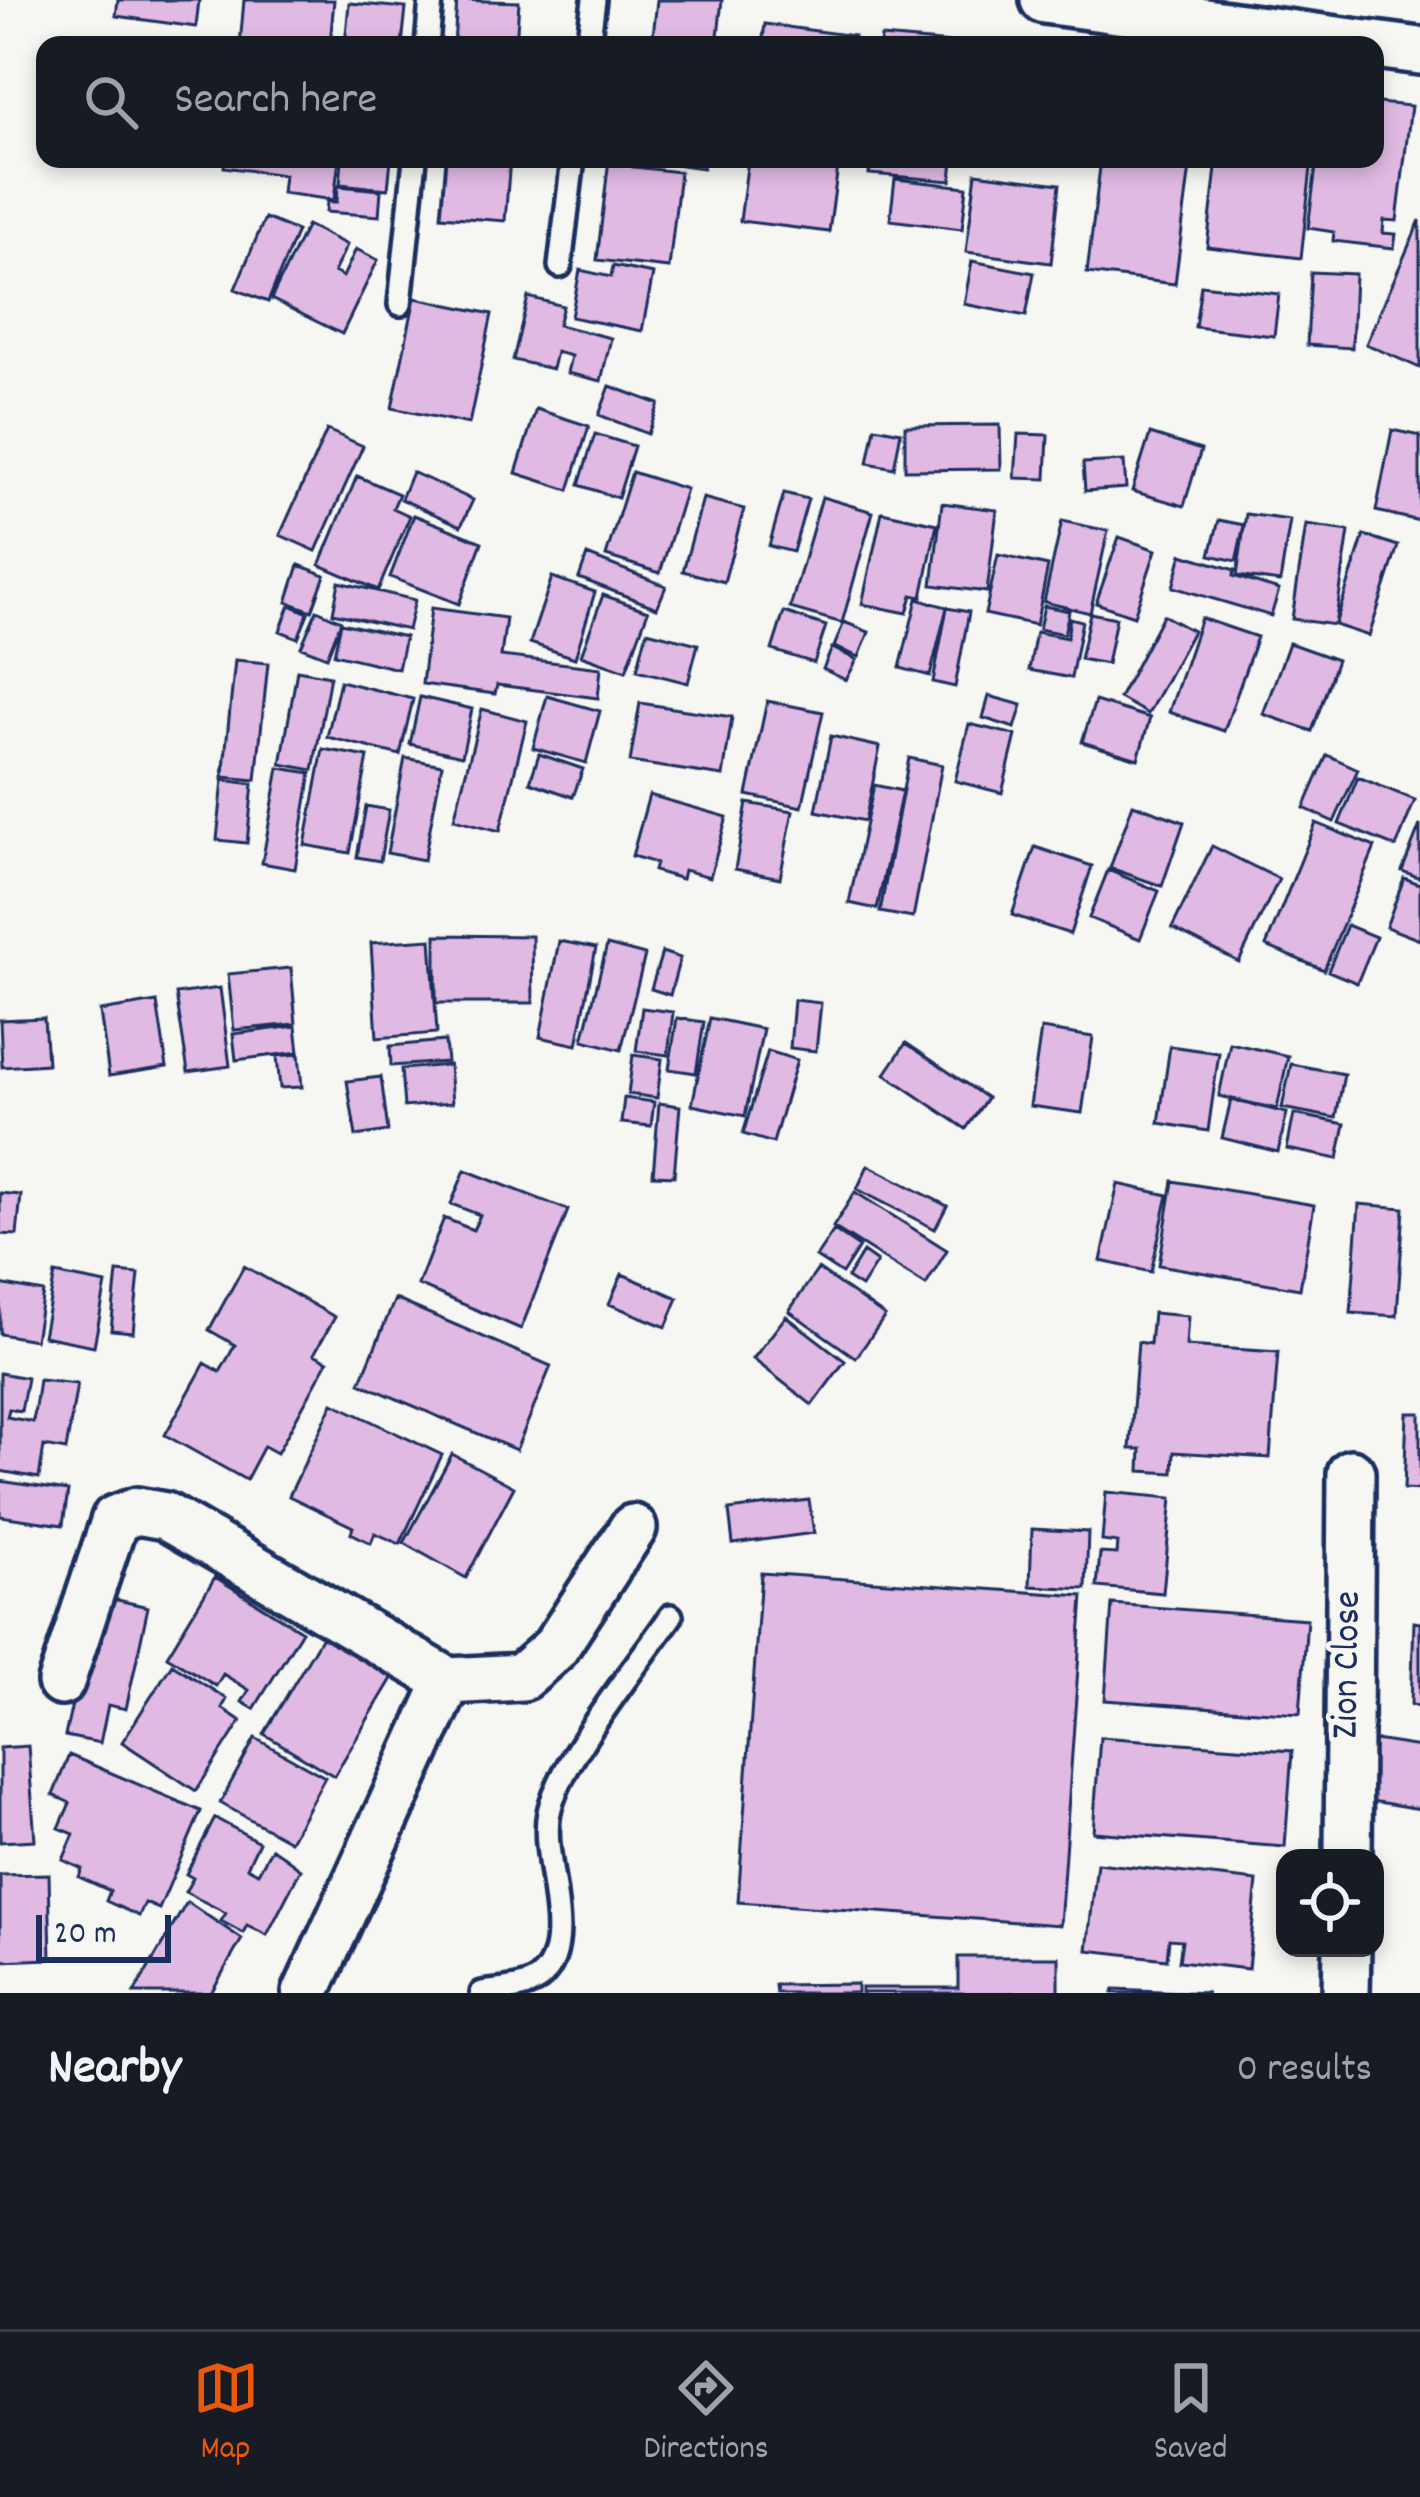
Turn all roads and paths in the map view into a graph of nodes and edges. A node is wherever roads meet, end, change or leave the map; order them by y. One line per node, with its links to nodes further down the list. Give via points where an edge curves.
1 (431, 0): 4 (lane)
2 (594, 0): 5 (lane)
3 (1043, 0): 6 (street)
4 (428, 36)
5 (589, 36)
6 (1308, 36)
7 (1384, 46): 8 (street)
8 (1420, 51)
9 (414, 168): 12 (lane)
10 (572, 168): 11 (lane)
11 (560, 266)
12 (400, 304)
13 (1352, 1472): 18 (street, Zion Close)
14 (633, 1528): 16 (street, via 555,1648 522,1677)
15 (671, 1616): 21 (lane, via 558,1781 545,1844 559,1914 544,1974)
16 (448, 1681): 17 (street, via 165,1516 137,1511 115,1519); 20 (street)
17 (61, 1682)
18 (1348, 1849)
19 (1347, 1957): 22 (street)
20 (306, 1993)
21 (482, 1993)
22 (1346, 1993)

